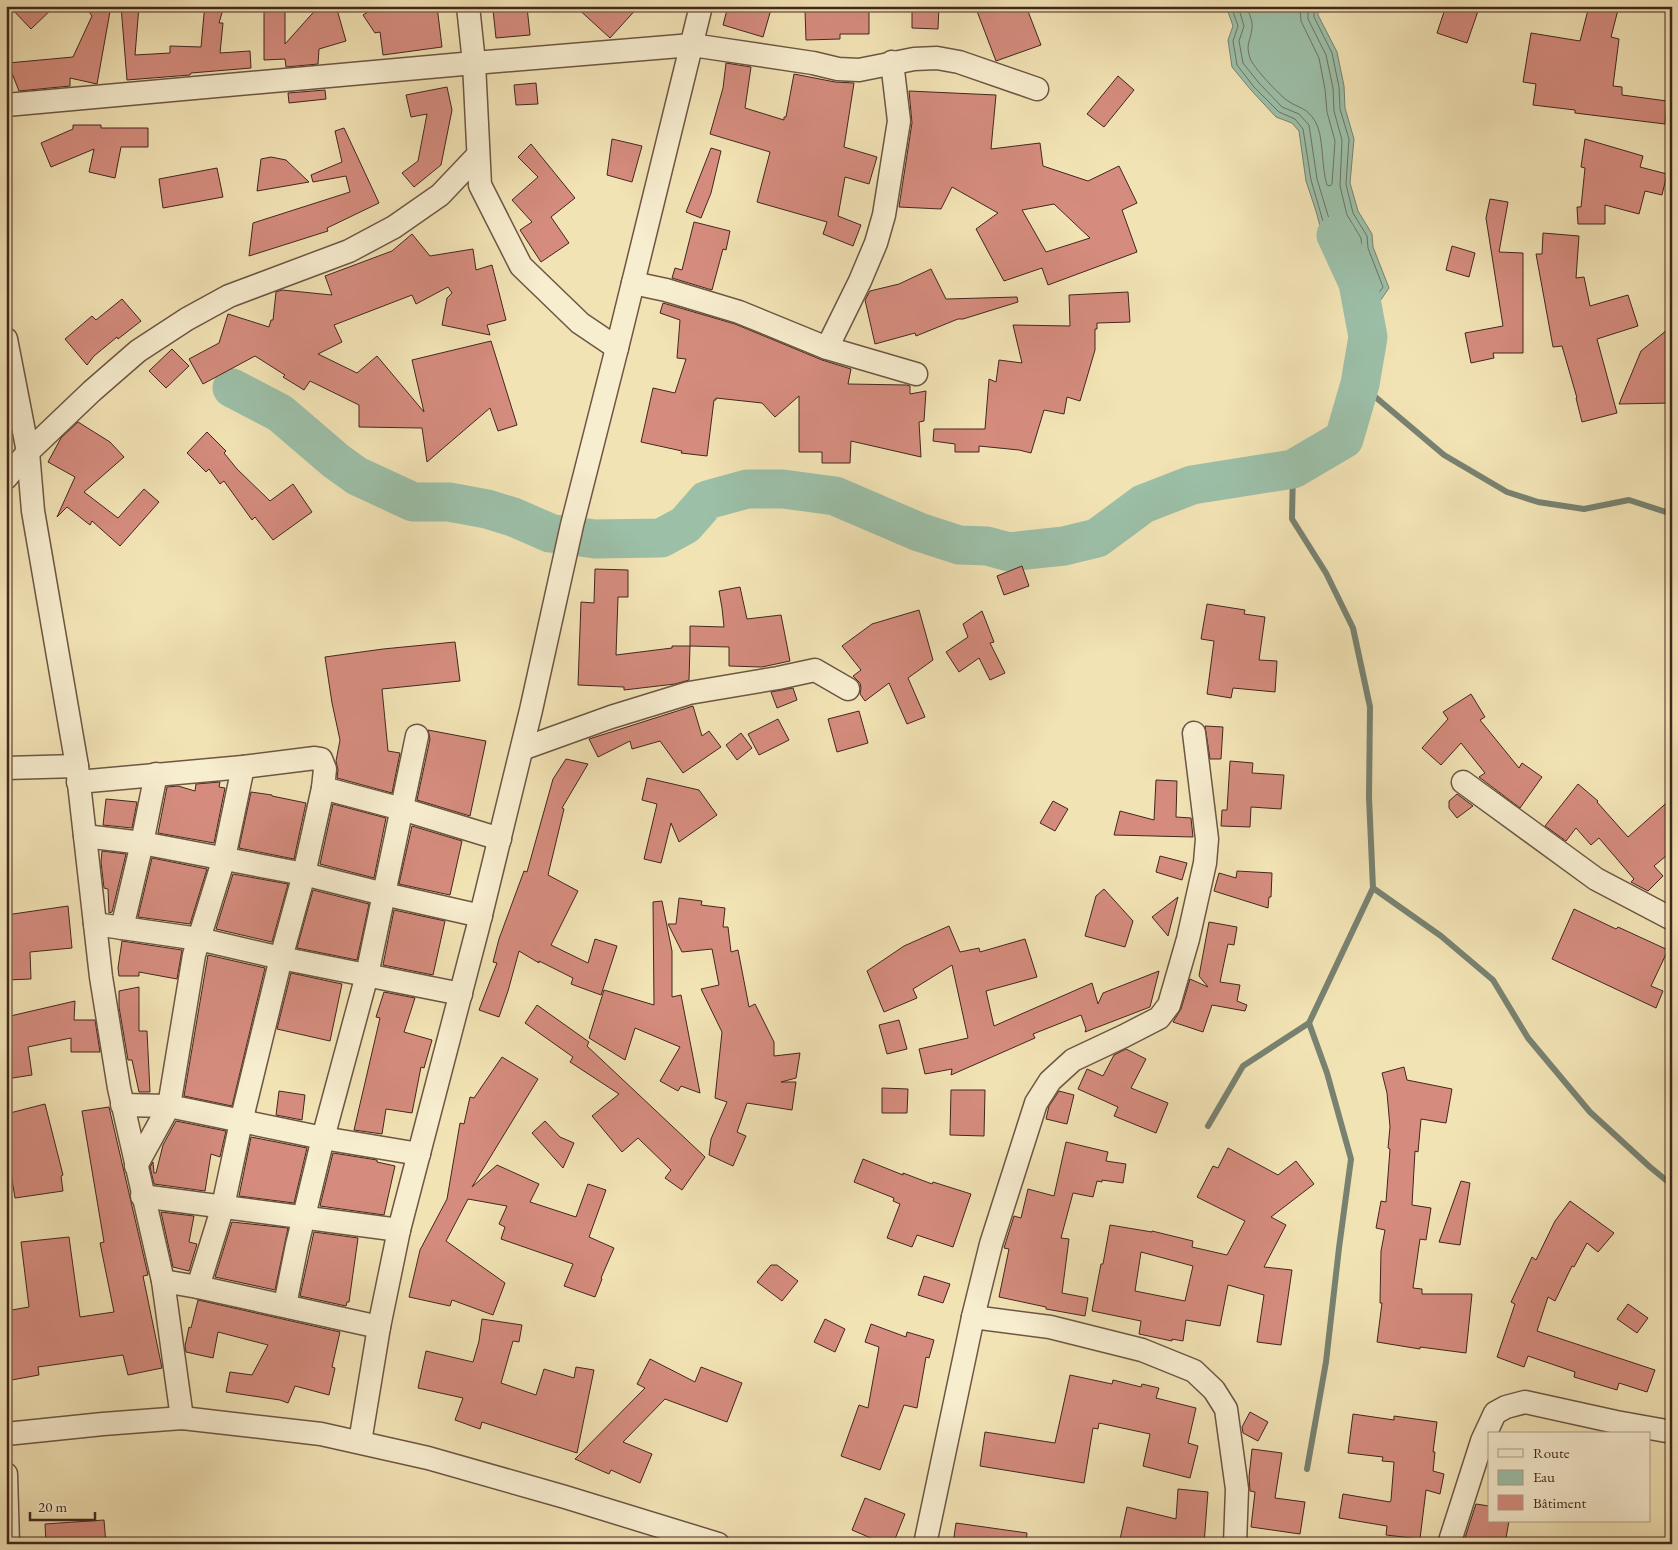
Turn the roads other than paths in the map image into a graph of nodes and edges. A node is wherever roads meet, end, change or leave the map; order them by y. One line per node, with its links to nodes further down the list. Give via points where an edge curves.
1 (468, 6): 5 (street)
2 (701, 6): 3 (street)
3 (692, 45): 4 (street, via 838,69 859,70); 5 (street); 9 (street)
4 (892, 62): 6 (street, via 937,58 960,62); 12 (street, via 899,121 884,215 876,243)
5 (474, 63): 7 (street); 8 (street)
6 (1037, 89)
7 (6, 105)
8 (478, 155): 11 (street, via 480,185 521,266 580,323); 14 (street, via 440,195 394,227 349,251 229,296 138,351)
9 (633, 284): 11 (street); 12 (street, via 666,290 739,312)
10 (6, 340): 14 (street)
11 (618, 348): 19 (street, via 572,525)
12 (827, 348): 13 (street)
13 (916, 374)
14 (28, 452): 15 (street); 22 (street, via 33,511)
15 (6, 478)
16 (848, 689): 19 (street, via 814,670 722,686 660,702)
17 (1194, 733): 54 (street, via 1207,839 1205,863 1169,1005 1159,1018 1073,1060 1050,1081 1036,1103)
18 (417, 736): 26 (street)
19 (522, 749): 28 (street)
20 (243, 767): 23 (street); 25 (street, via 321,758 326,769); 30 (street)
21 (6, 768): 22 (street)
22 (77, 774): 23 (street); 27 (street)
23 (156, 774): 29 (street)
24 (1463, 782): 34 (street, via 1596,879)
25 (323, 788): 26 (street); 31 (street)
26 (402, 809): 28 (street); 32 (street)
27 (84, 836): 29 (street); 35 (street)
28 (500, 839): 33 (street)
29 (142, 843): 30 (street); 36 (street)
30 (224, 858): 31 (street); 37 (street)
31 (304, 874): 32 (street); 38 (street)
32 (384, 894): 33 (street); 39 (street)
33 (481, 916): 40 (street)
34 (1672, 919)
35 (94, 924): 36 (street); 41 (street)
36 (122, 928): 37 (street)
37 (199, 939): 38 (street); 42 (street)
38 (281, 958): 39 (street); 43 (street)
39 (366, 974): 40 (street); 44 (street)
40 (461, 994): 45 (street)
41 (122, 1105): 42 (street); 46 (street)
42 (169, 1106): 43 (street); 46 (street)
43 (241, 1122): 44 (street); 48 (street)
44 (323, 1138): 45 (street); 49 (street)
45 (419, 1154): 50 (street)
46 (136, 1166): 47 (street)
47 (142, 1196): 48 (street); 51 (street)
48 (223, 1206): 49 (street); 52 (street)
49 (304, 1216): 50 (street); 53 (street)
50 (399, 1230): 55 (street)
51 (163, 1281): 52 (street); 56 (street)
52 (198, 1286): 53 (street)
53 (284, 1305): 55 (street)
54 (973, 1317): 63 (street); 64 (street, via 1059,1329 1142,1350 1194,1371 1214,1390 1226,1409 1237,1488)
55 (378, 1327): 59 (street)
56 (182, 1418): 58 (street); 59 (street, via 312,1433)
57 (1672, 1432): 65 (street, via 1525,1402 1506,1407 1495,1413 1482,1441)
58 (6, 1434)
59 (360, 1442): 62 (street, via 446,1463)
60 (6, 1474): 61 (street)
61 (8, 1544)
62 (718, 1544)
63 (925, 1544)
64 (1235, 1544)
65 (1449, 1544)

